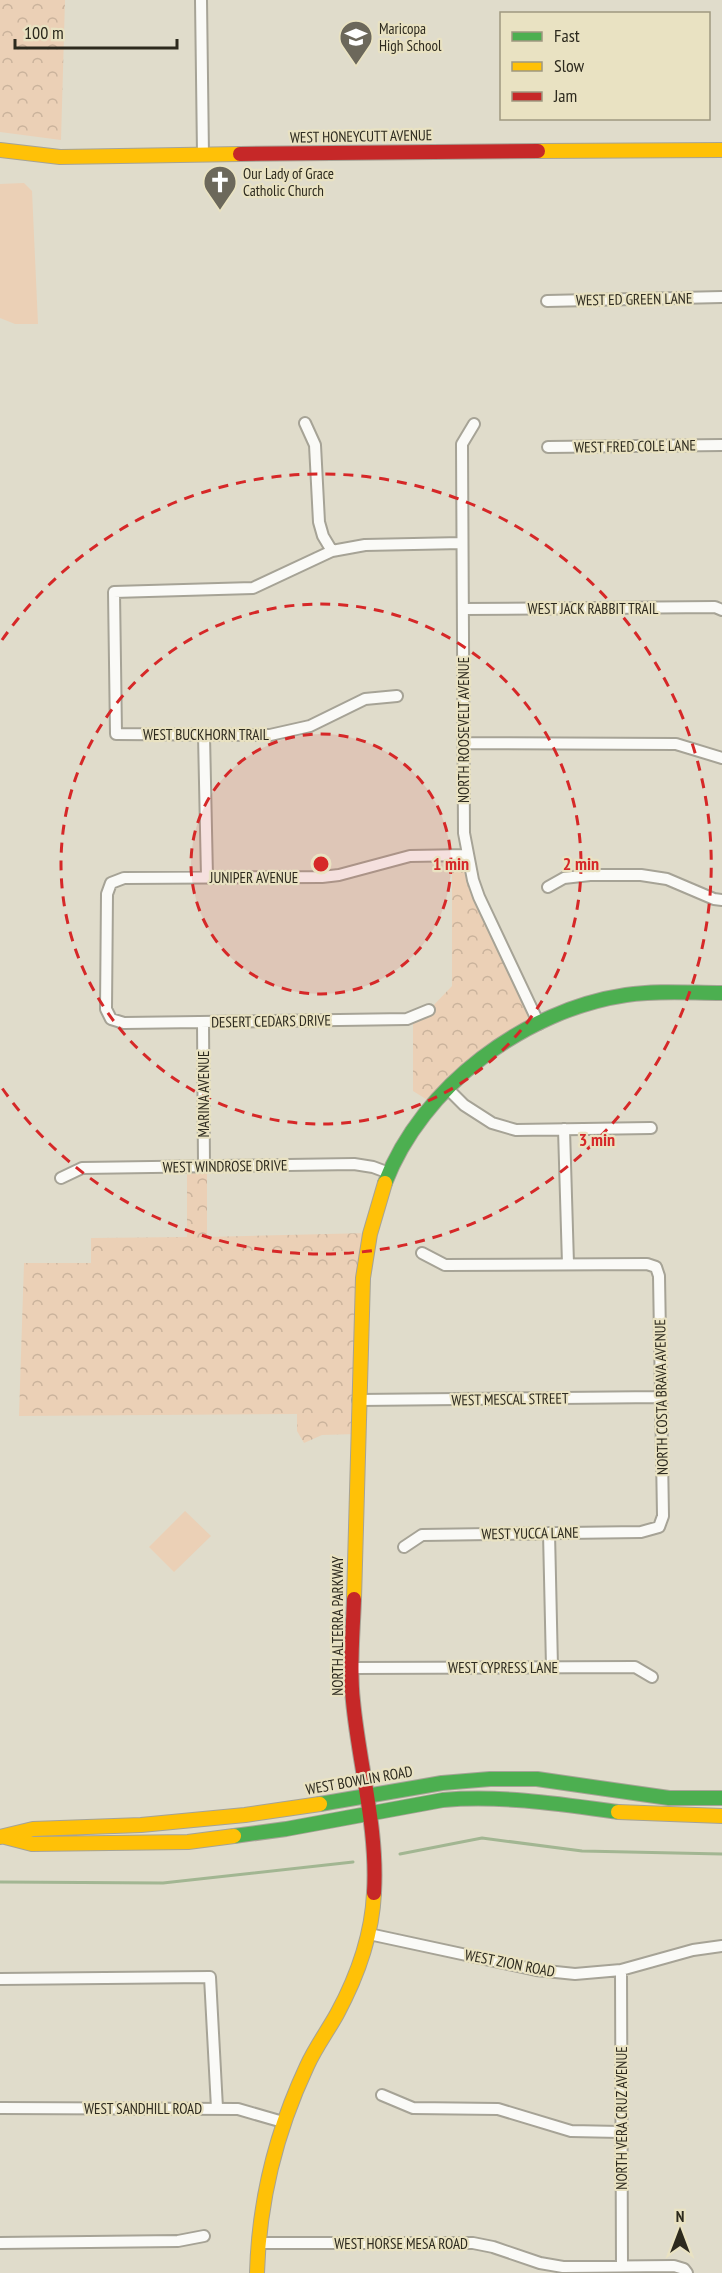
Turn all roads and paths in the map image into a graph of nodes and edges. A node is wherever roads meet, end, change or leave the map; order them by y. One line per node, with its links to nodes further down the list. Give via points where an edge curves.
1 (201, 0): 4 (street)
2 (0, 150): 4 (street, WEST HONEYCUTT AVENUE, via 60,158)
3 (722, 150): 4 (street, WEST HONEYCUTT AVENUE)
4 (203, 154)
5 (722, 297): 6 (street, WEST ED GREEN LANE)
6 (547, 301)
7 (305, 423): 12 (street, via 315,446 319,522)
8 (474, 424): 11 (street, NORTH ROOSEVELT AVENUE, via 462,444)
9 (722, 445): 10 (street, WEST FRED COLE LANE)
10 (548, 447)
11 (462, 543): 12 (street, via 365,545); 13 (street, NORTH ROOSEVELT AVENUE)
12 (332, 551): 16 (street, WEST BUCKHORN TRAIL, via 253,588 114,592 116,734)
13 (463, 609): 14 (street, WEST JACK RABBIT TRAIL); 17 (street, NORTH ROOSEVELT AVENUE)
14 (722, 610)
15 (397, 696): 16 (street, WEST BUCKHORN TRAIL, via 365,699 310,726 270,735)
16 (204, 735): 20 (street)
17 (463, 743): 18 (street, via 676,744); 19 (street, NORTH ROOSEVELT AVENUE)
18 (722, 758)
19 (467, 855): 20 (street, JUNIPER AVENUE, via 410,856 322,877); 27 (street, NORTH ROOSEVELT AVENUE, via 479,897)
20 (207, 877): 25 (street, JUNIPER AVENUE, via 124,878 111,882 107,894 106,1009)
21 (548, 887): 22 (street, via 564,878 641,875 667,879)
22 (722, 900)
23 (722, 993): 27 (street, NORTH ALTERRA PARKWAY, via 627,995 598,1001)
24 (429, 1010): 26 (street, DESERT CEDARS DRIVE, via 407,1019)
25 (111, 1019): 26 (street, DESERT CEDARS DRIVE, via 124,1023)
26 (203, 1022): 31 (street, MARINA AVENUE)
27 (538, 1024): 28 (street, NORTH ALTERRA PARKWAY, via 507,1041)
28 (448, 1089): 30 (street, via 492,1123 516,1130); 32 (street, NORTH ALTERRA PARKWAY, via 402,1147)
29 (651, 1128): 30 (street)
30 (564, 1129): 35 (street)
31 (204, 1166): 32 (street, WEST WINDROSE DRIVE, via 354,1164); 33 (street, WEST WINDROSE DRIVE, via 82,1168)
32 (389, 1173): 37 (street, NORTH ALTERRA PARKWAY, via 366,1254)
33 (61, 1178)
34 (422, 1253): 35 (street, via 445,1265)
35 (568, 1264): 36 (street, NORTH COSTA BRAVA AVENUE, via 647,1263 656,1268)
36 (661, 1397): 37 (street, WEST MESCAL STREET); 38 (street, NORTH COSTA BRAVA AVENUE, via 663,1516)
37 (358, 1400): 42 (street, NORTH ALTERRA PARKWAY)
38 (659, 1527): 39 (street, WEST YUCCA LANE, via 641,1532)
39 (549, 1533): 40 (street, WEST YUCCA LANE, via 422,1535); 41 (street)
40 (404, 1547)
41 (552, 1667): 42 (street, WEST CYPRESS LANE); 43 (street, WEST CYPRESS LANE, via 635,1667)
42 (352, 1668): 44 (street, NORTH ALTERRA PARKWAY, via 352,1700)
43 (652, 1677)
44 (367, 1797): 45 (street, WEST BOWLIN ROAD, via 442,1783 537,1779 669,1798); 46 (street, NORTH ALTERRA PARKWAY); 48 (street, WEST BOWLIN ROAD, via 223,1818 33,1829)
45 (722, 1798)
46 (370, 1814): 47 (street, WEST BOWLIN ROAD, via 443,1800 488,1798 535,1800 624,1813); 48 (street, WEST BOWLIN ROAD, via 188,1842 32,1844); 49 (street, NORTH ALTERRA PARKWAY, via 377,1870)
47 (722, 1816)
48 (1, 1837)
49 (369, 1934): 51 (street, WEST ZION ROAD, via 555,1973); 56 (street, NORTH ALTERRA PARKWAY, via 352,1985 309,2063)
50 (722, 1946): 51 (street, WEST ZION ROAD)
51 (621, 1970): 57 (street, NORTH VERA CRUZ AVENUE)
52 (0, 1979): 55 (street, via 210,1977)
53 (382, 2095): 57 (street, via 413,2108 498,2109 571,2131)
54 (0, 2108): 55 (street, WEST SANDHILL ROAD)
55 (217, 2108): 56 (street, WEST SANDHILL ROAD, via 238,2109)
56 (283, 2122): 60 (street, NORTH ALTERRA PARKWAY, via 267,2183)
57 (620, 2132): 61 (street, NORTH VERA CRUZ AVENUE)
58 (204, 2236): 59 (street, via 178,2241)
59 (0, 2243)
60 (259, 2243): 61 (street, WEST HORSE MESA ROAD, via 456,2241 493,2247 540,2264); 63 (street, NORTH ALTERRA PARKWAY)
61 (622, 2266): 62 (street, WEST HORSE MESA ROAD, via 674,2266)
62 (686, 2271)
63 (257, 2273)

